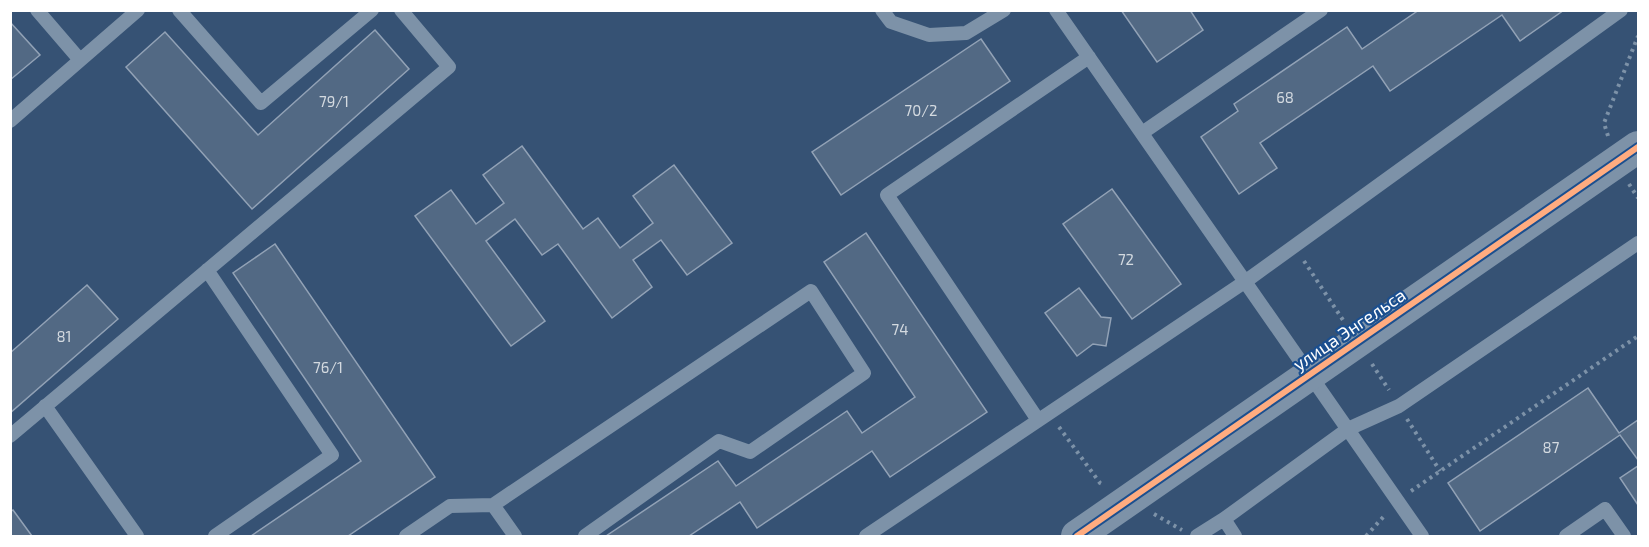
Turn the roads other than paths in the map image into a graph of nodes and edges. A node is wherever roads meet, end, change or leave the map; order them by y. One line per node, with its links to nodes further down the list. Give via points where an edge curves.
1 (37, 10): 12 (lane)
2 (138, 10): 12 (lane)
3 (179, 10): 4 (lane, via 261,103)
4 (372, 10)
5 (401, 10): 17 (lane, via 449,67)
6 (882, 10): 7 (lane, via 891,22 929,35 966,33)
7 (1004, 10)
8 (1056, 10): 11 (lane)
9 (1321, 10): 14 (lane)
10 (1621, 10): 18 (lane)
11 (1089, 57): 14 (lane); 21 (lane, via 887,195)
12 (80, 60): 13 (lane)
13 (10, 121)
14 (1142, 133): 18 (lane)
15 (1627, 155): 19 (street, улица Энгельса)
16 (1638, 243): 22 (lane, via 1399,406)
17 (207, 270): 20 (lane); 27 (lane, via 332,455)
18 (1246, 281): 19 (lane); 21 (lane)
19 (1309, 374): 22 (lane); 32 (street, улица Энгельса)
20 (45, 406): 23 (lane); 26 (lane)
21 (1038, 420): 31 (lane)
22 (1348, 429): 25 (lane); 35 (lane)
23 (10, 436)
24 (493, 505): 28 (lane, via 450,506); 29 (lane); 30 (lane, via 811,291 864,373 750,452 719,441)
25 (1224, 519): 33 (lane); 34 (lane)
26 (137, 537)
27 (215, 537)
28 (406, 537)
29 (515, 537)
30 (585, 537)
31 (866, 537)
32 (1077, 537)
33 (1197, 537)
34 (1235, 537)
35 (1422, 537)
36 (1566, 537): 37 (lane, via 1605,510)
37 (1624, 537)

